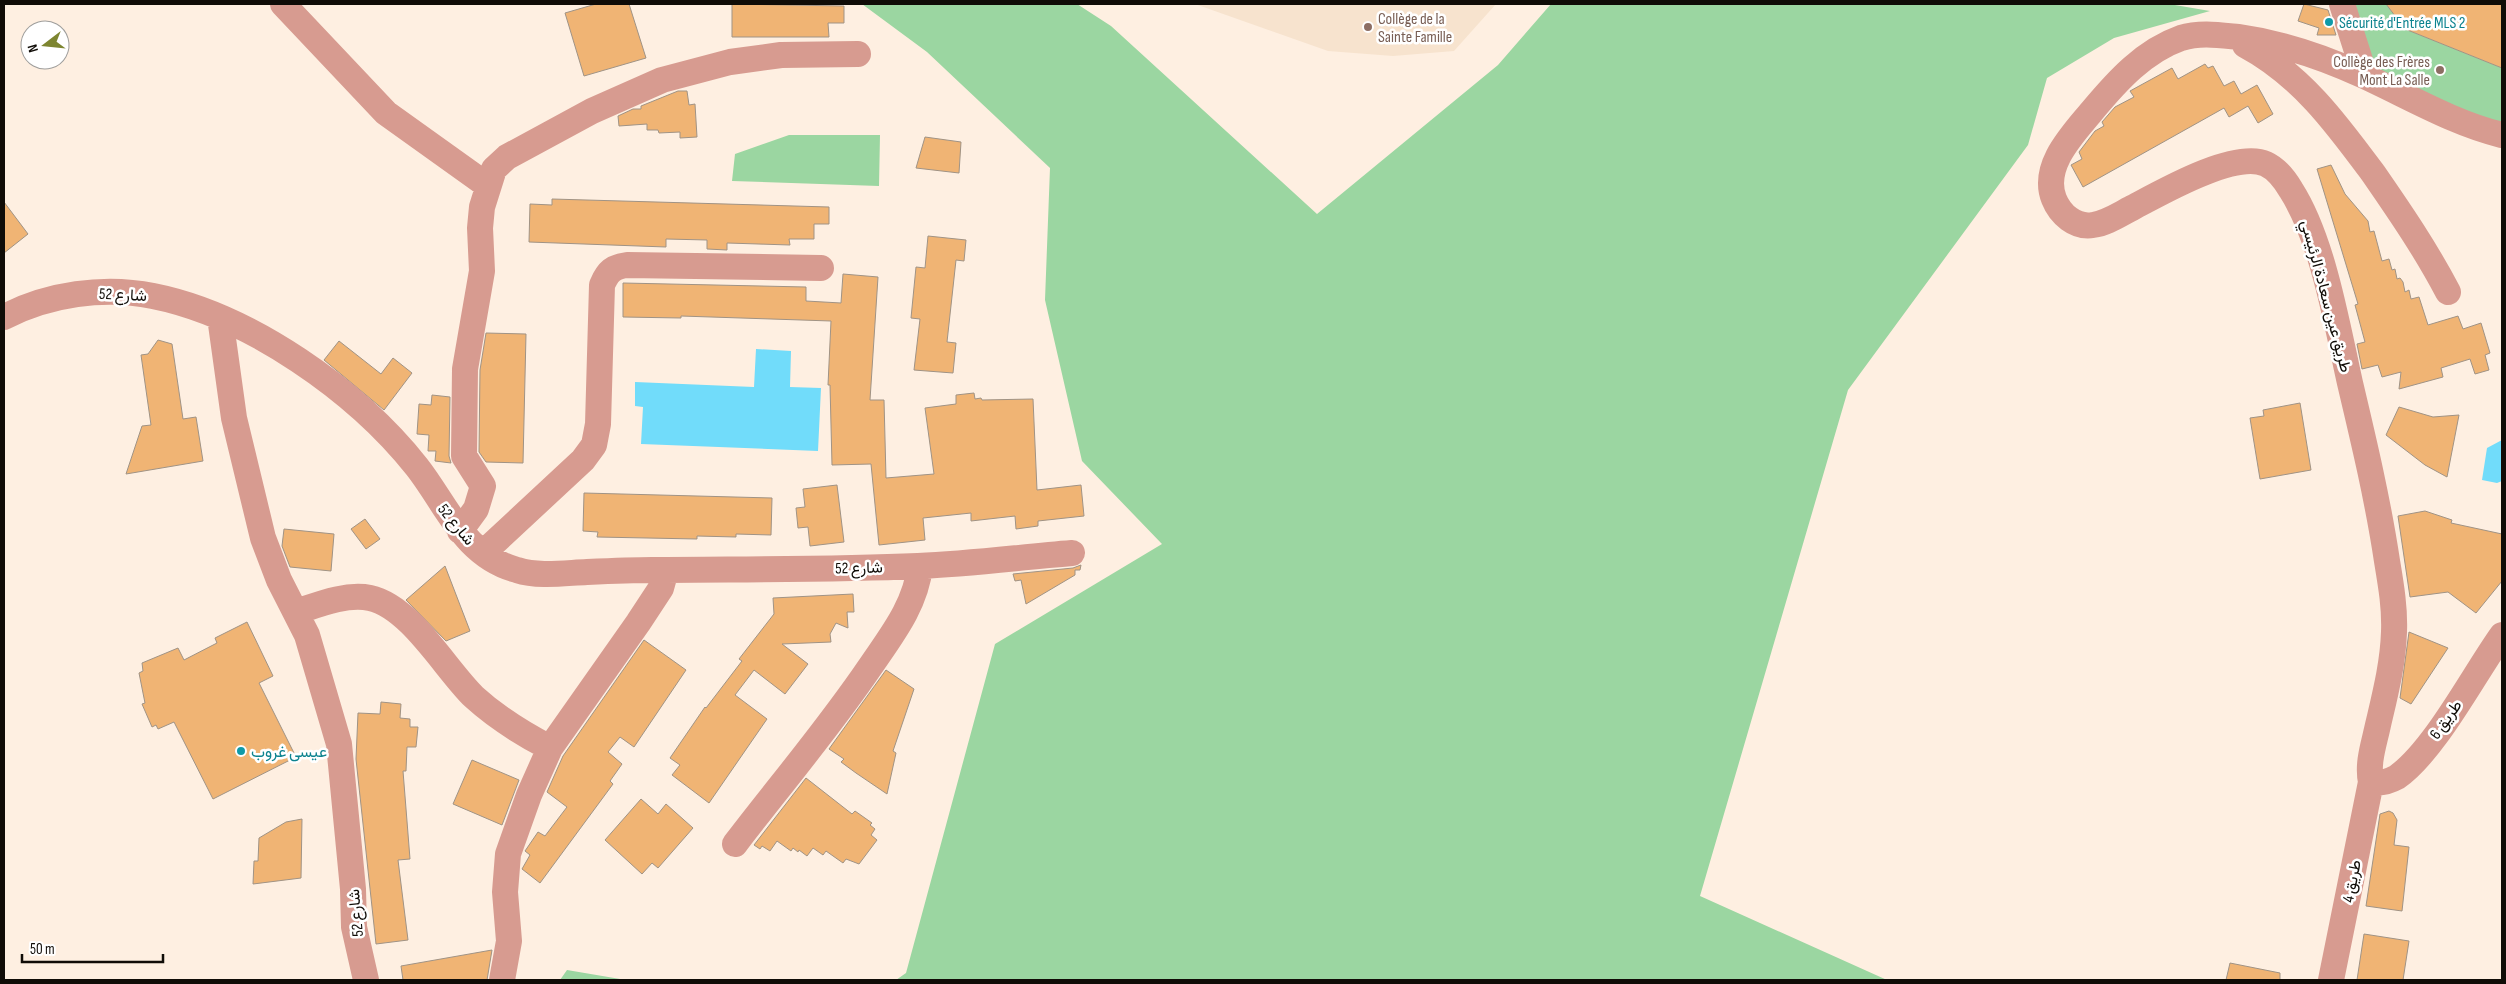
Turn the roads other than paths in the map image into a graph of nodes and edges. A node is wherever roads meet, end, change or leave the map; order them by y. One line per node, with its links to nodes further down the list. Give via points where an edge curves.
1 (283, 4): 7 (street, via 386,113)
2 (2342, 4): 5 (street)
3 (2226, 36): 5 (street, طريق عين سعادة الرئيسي, via 2270,43); 9 (street, via 2265,56 2289,74 2331,116 2420,240); 20 (street, طريق عين سعادة الرئيسي, via 2182,37 2155,51 2121,77 2076,129 2056,160 2050,185 2064,214 2072,222 2083,225 2104,222 2209,170 2254,160 2272,168 2297,200 2309,225 2330,296 2378,509 2393,596 2394,644 2370,760)
4 (858, 54): 7 (street, via 781,55 730,62 662,80 592,111 507,157 494,169)
5 (2363, 69): 6 (street, طريق عين سعادة الرئيسي, via 2413,100)
6 (2502, 135)
7 (488, 186): 12 (street, via 480,228 482,271 465,369 464,456 483,486 476,509)
8 (821, 268): 13 (street, via 614,267 602,285 598,424 594,445 577,466)
9 (2448, 292)
10 (4, 317): 11 (street, شارع 52, via 49,300 89,292 154,296)
11 (220, 317): 12 (street, شارع 52, via 274,345 328,381 370,416 417,467); 17 (street, شارع 52, via 234,418 259,520 279,580)
12 (460, 532): 13 (street, شارع 52)
13 (483, 553): 16 (street, شارع 52, via 516,570 541,574)
14 (1072, 553): 15 (street, شارع 52)
15 (920, 566): 16 (street, شارع 52); 21 (street, via 914,596 896,628 840,710)
16 (666, 570): 19 (street, via 661,588)
17 (296, 612): 19 (street, via 350,599 370,598 386,605 425,638 474,697 521,733); 22 (street, شارع 52, via 308,635 338,744 354,927)
18 (2502, 635): 20 (street, طريق 6, via 2414,761 2396,777 2380,783)
19 (550, 748): 23 (street, via 508,854 505,892 509,941)
20 (2371, 782): 24 (street, طريق 4)
21 (734, 844)
22 (366, 980)
23 (502, 980)
24 (2331, 980)

